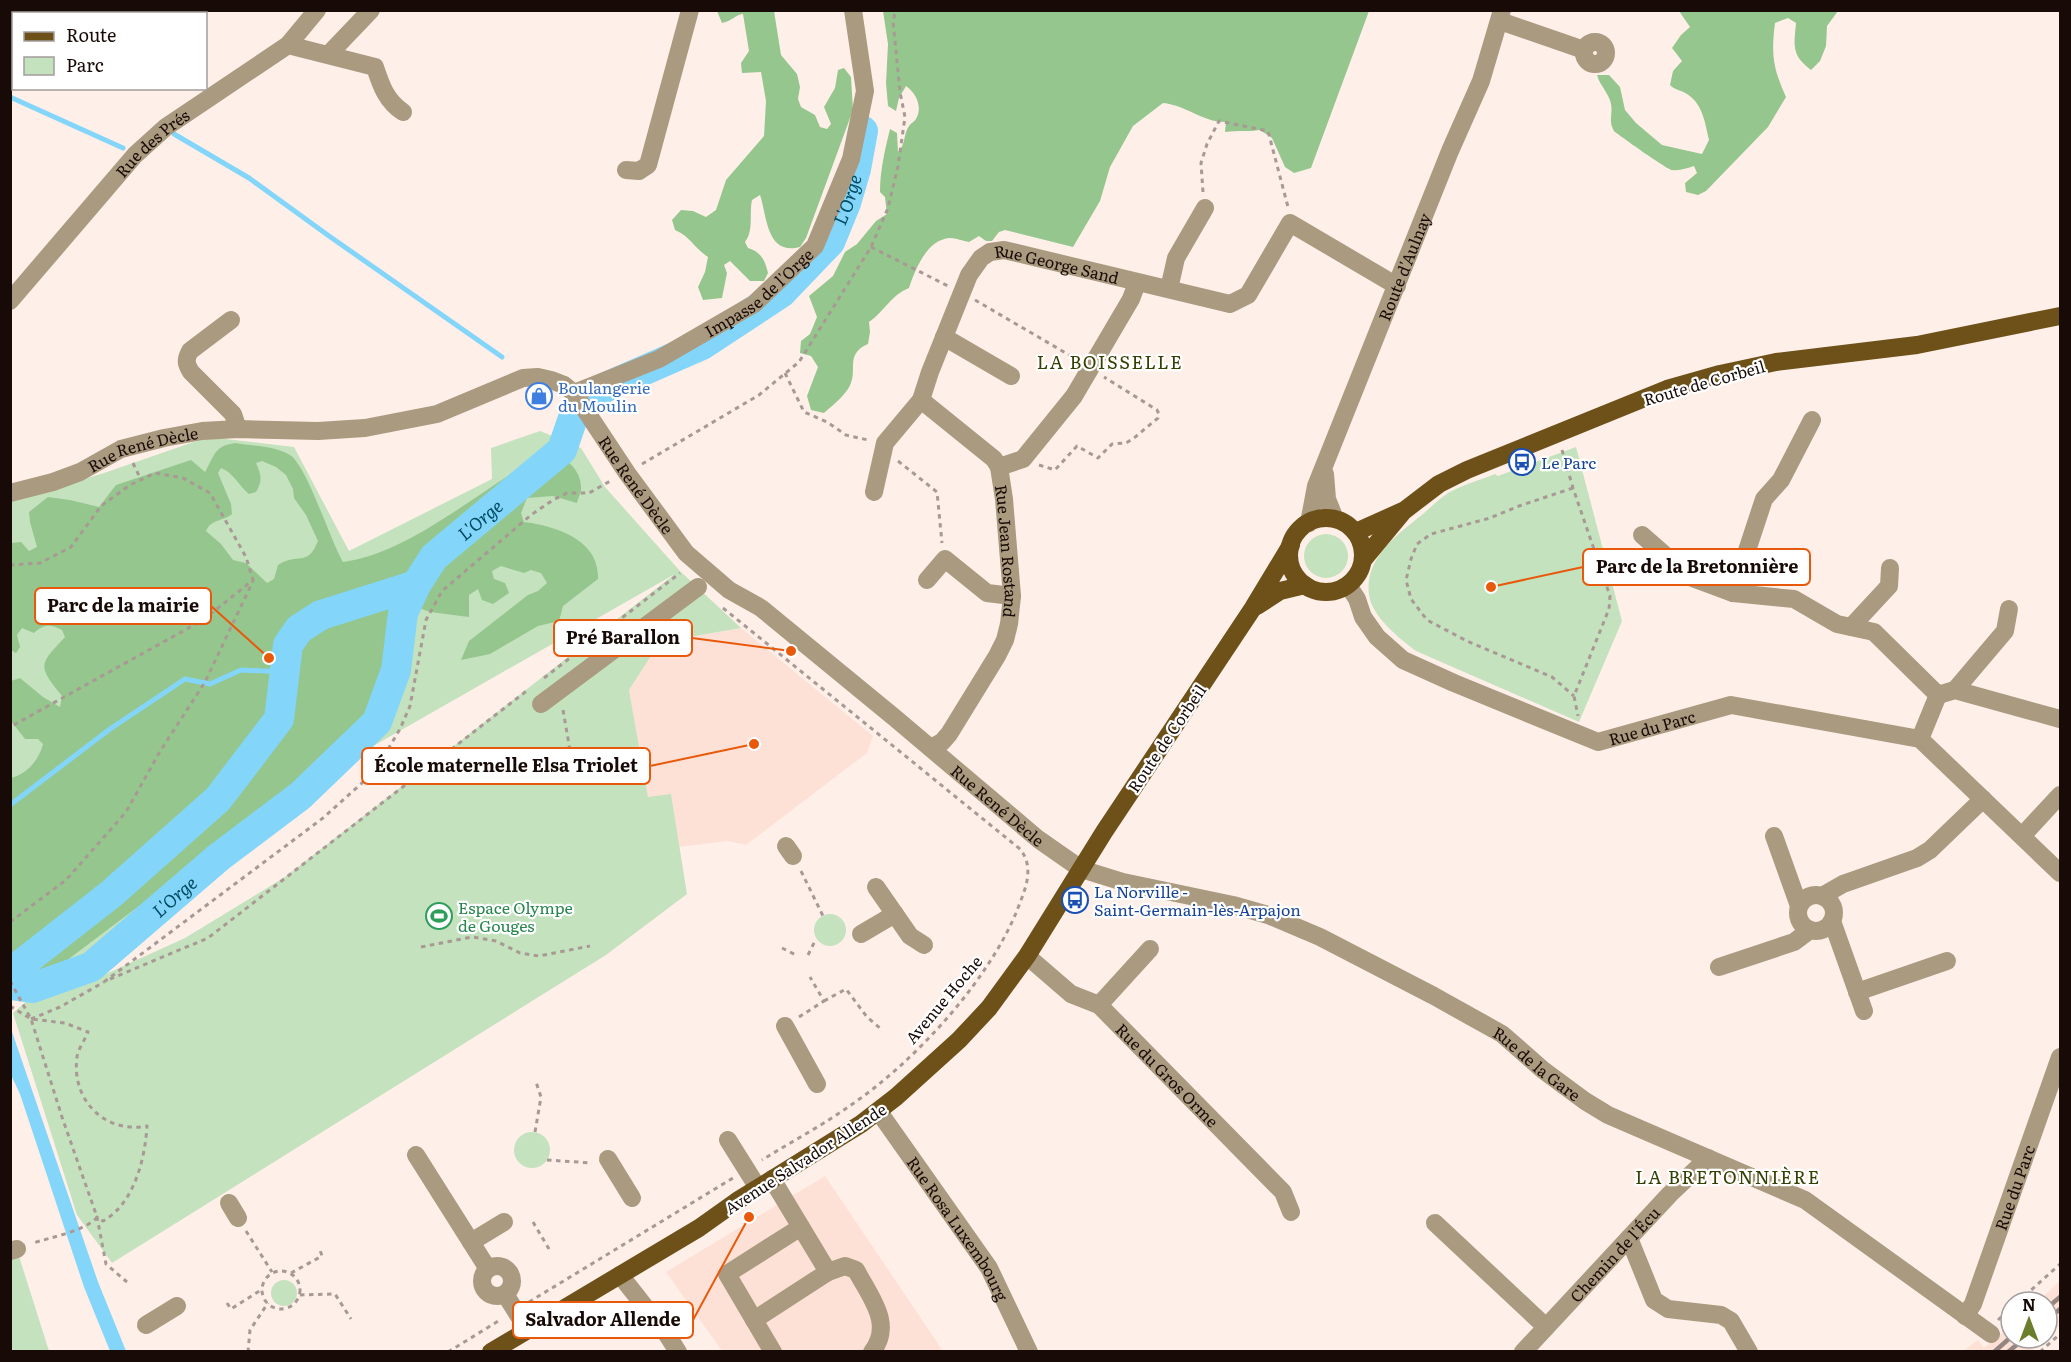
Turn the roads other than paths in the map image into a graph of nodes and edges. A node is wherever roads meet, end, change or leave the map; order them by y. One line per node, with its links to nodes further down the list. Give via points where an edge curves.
1 (317, 10): 6 (street, Rue des Prés)
2 (370, 10): 8 (street)
3 (690, 10): 10 (street, via 648,165 639,171)
4 (853, 10): 20 (street, Impasse de l'Orge, via 865,90 851,159 815,246 754,304 659,359)
5 (1501, 16): 7 (street); 13 (street, Route d'Aulnay, via 1481,81)
6 (288, 45): 8 (street); 15 (street, Rue des Prés, via 166,128 135,155)
7 (1584, 50)
8 (329, 54): 9 (street, via 375,67 387,98)
9 (403, 112)
10 (626, 170)
11 (1205, 208): 14 (street, via 1176,258)
12 (1137, 283): 14 (street, Rue George Sand); 18 (street, Rue George Sand, via 1004,250 990,252 969,275); 25 (street, via 1074,396 1023,459)
13 (1397, 286): 14 (street, Rue George Sand, via 1290,224 1248,295 1239,300 1230,304 1215,302); 24 (street, Route d'Aulnay)
14 (1169, 289)
15 (10, 301)
16 (2061, 316): 28 (main road, Route de Corbeil, via 1917,345 1776,362 1667,389 1439,484)
17 (231, 320): 23 (street, via 190,351 186,365 233,414)
18 (944, 338): 19 (street); 21 (street)
19 (1011, 376)
20 (578, 398): 23 (street, Rue René Dècle, via 552,380 523,378 437,414 399,423 318,432); 49 (street, Rue René Dècle, via 686,553 729,590 760,608)
21 (921, 400): 25 (street, Rue Jean Rostand, via 987,452); 26 (street, via 883,449)
22 (1812, 420): 40 (street, via 1781,480 1764,499)
23 (238, 429): 27 (street, Rue René Dècle, via 164,438 121,449 80,472)
24 (1324, 466): 29 (street, via 1327,499); 30 (street, Route d'Aulnay)
25 (999, 467): 41 (street, Rue Jean Rostand)
26 (874, 492)
27 (10, 493)
28 (1405, 510): 31 (main road, Route de Corbeil); 34 (main road, Route de Corbeil)
29 (1335, 519): 30 (main road); 31 (main road)
30 (1309, 523): 33 (main road)
31 (1356, 532): 34 (main road)
32 (1642, 535): 40 (street, via 1690,577)
33 (1291, 545): 37 (main road, via 1292,567); 42 (main road, Route de Corbeil)
34 (1363, 560): 38 (main road)
35 (1890, 568): 44 (street, via 1888,586)
36 (927, 580): 41 (street, via 945,559 987,593)
37 (1305, 585): 38 (main road, via 1326,592); 42 (main road, via 1280,591)
38 (1348, 585): 48 (street, Rue du Parc, via 1377,638 1403,660 1598,742 1731,705)
39 (698, 587): 46 (street)
40 (1733, 593): 44 (street, via 1794,598 1837,624)
41 (1012, 596): 49 (street, Rue Jean Rostand, via 1009,624 998,656 949,734)
42 (1253, 608): 54 (main road, Route de Corbeil)
43 (2009, 609): 45 (street, via 2005,631)
44 (1851, 627): 45 (street, via 1874,632)
45 (1946, 692): 47 (street); 48 (street)
46 (541, 704)
47 (2061, 719)
48 (1920, 740): 51 (street)
49 (931, 748): 54 (street, Rue René Dècle, via 1038,839)
50 (2061, 795): 53 (street)
51 (1983, 799): 53 (street); 57 (street, via 1917,858 1843,884)
52 (1774, 836): 58 (street)
53 (2022, 836): 55 (street)
54 (1081, 869): 65 (main road, Avenue Salvador Allende); 77 (street, Rue de la Gare, via 1233,905 1303,929 1502,1034 1585,1101)
55 (2061, 873)
56 (876, 887): 59 (street)
57 (1822, 896): 58 (street, via 1809,897); 60 (street, via 1833,906)
58 (1799, 906): 61 (street, via 1799,919)
59 (895, 914): 62 (street); 63 (street, via 910,936)
60 (1832, 921): 61 (street, via 1824,929); 68 (street)
61 (1810, 930): 67 (street, via 1794,942)
62 (861, 934)
63 (924, 945)
64 (1150, 949): 69 (street)
65 (1027, 956): 69 (street, Rue du Gros Orme, via 1071,993); 74 (main road, Avenue Salvador Allende, via 989,1008 959,1040)
66 (1947, 961): 68 (street)
67 (1719, 966)
68 (1857, 992): 70 (street)
69 (1099, 1005): 81 (street, Rue du Gros Orme, via 1283,1192)
70 (1864, 1011)
71 (785, 1026): 73 (street)
72 (2060, 1063): 90 (street, Rue du Parc, via 1973,1304)
73 (818, 1084)
74 (879, 1112): 79 (main road, Avenue Salvador Allende); 100 (street, Rue Rosa Luxembourg, via 989,1268)
75 (728, 1140): 79 (street)
76 (416, 1155): 86 (street)
77 (1708, 1158): 85 (street, Chemin de l'Écu); 90 (street, Rue de la Gare, via 1805,1200)
78 (603, 1159): 80 (street)
79 (765, 1183): 84 (street); 88 (main road, Avenue Salvador Allende)
80 (632, 1198)
81 (1291, 1212)
82 (504, 1222): 86 (street)
83 (1435, 1223): 93 (street)
84 (801, 1227): 87 (street); 91 (street, via 727,1274)
85 (1629, 1238): 93 (street, Chemin de l'Écu); 102 (street, via 1654,1300 1668,1309 1721,1315 1731,1321)
86 (471, 1242): 94 (street, via 488,1269 497,1266 510,1273 512,1284 505,1294)
87 (828, 1272): 91 (street); 99 (street, via 845,1266 856,1270 883,1323 881,1338)
88 (620, 1275): 94 (main road, Avenue Salvador Allende); 97 (street)
89 (177, 1306): 92 (street)
90 (1965, 1316): 95 (street, Rue de la Gare)
91 (754, 1320): 98 (street)
92 (146, 1325)
93 (1546, 1327): 101 (street, Chemin de l'Écu)
94 (527, 1329): 96 (main road, Avenue Salvador Allende)
95 (1992, 1334)
96 (491, 1352)
97 (678, 1352)
98 (773, 1352)
99 (872, 1352)
100 (1029, 1352)
101 (1523, 1352)
102 (1749, 1352)

